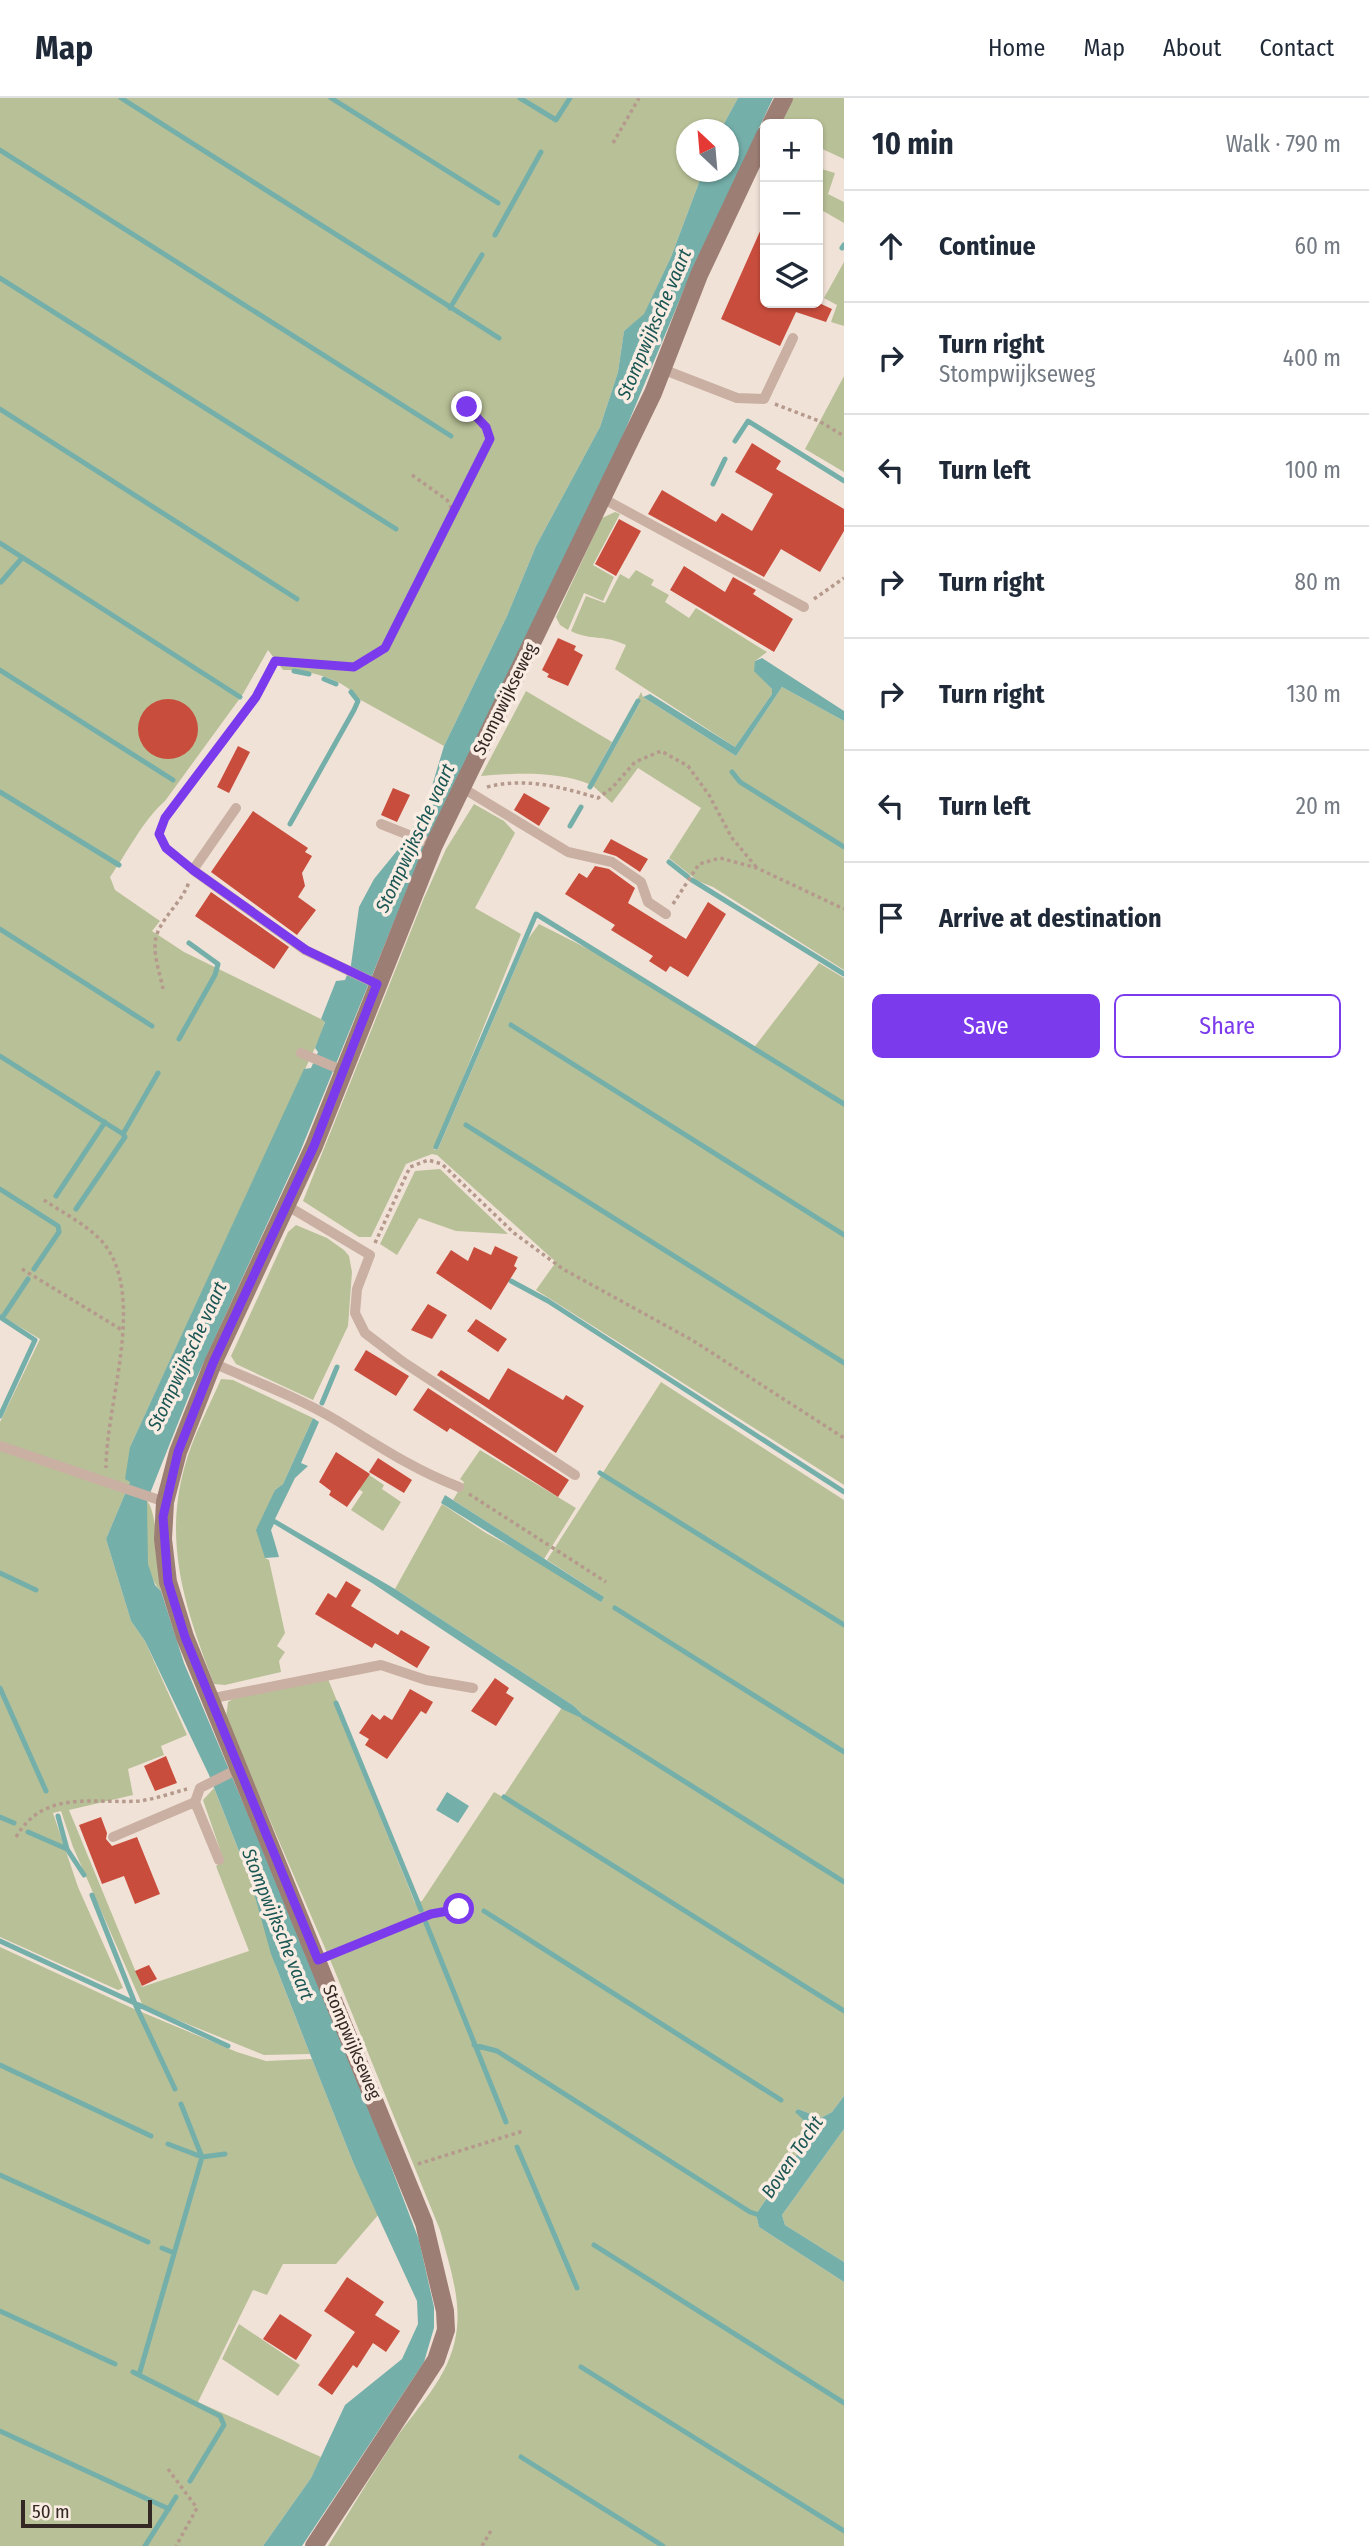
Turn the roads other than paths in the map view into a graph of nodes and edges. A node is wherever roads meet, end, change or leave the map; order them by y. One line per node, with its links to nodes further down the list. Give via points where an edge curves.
1 (784, 98): 2 (street)
2 (774, 119)
3 (760, 146): 5 (street, Stompwijkseweg, via 705,262)
4 (793, 338): 5 (lane, via 764,399 737,398)
5 (662, 369): 6 (street, Stompwijkseweg)
6 (602, 498): 7 (lane); 8 (street, Stompwijkseweg)
7 (804, 607)
8 (461, 787): 11 (street, Stompwijkseweg); 12 (lane, via 568,852 612,862 642,882 648,902)
9 (236, 808): 13 (lane, via 193,870 306,950)
10 (382, 824): 11 (lane)
11 (431, 844): 13 (street, Stompwijkseweg)
12 (666, 914)
13 (374, 983): 15 (street, Stompwijkseweg)
14 (306, 1055): 15 (lane)
15 (340, 1070): 16 (street, Stompwijkseweg)
16 (286, 1205): 17 (street, Stompwijkseweg); 19 (lane, via 370,1255 357,1289 355,1313 365,1333)
17 (213, 1363): 20 (lane, via 298,1400 427,1476); 21 (street, Stompwijkseweg)
18 (0, 1446): 21 (lane)
19 (575, 1475)
20 (459, 1487)
21 (158, 1499): 23 (street, Stompwijkseweg, via 168,1582)
22 (473, 1688): 23 (lane, via 426,1680 381,1665)
23 (209, 1699): 24 (street, Stompwijkseweg)
24 (235, 1771): 25 (lane, via 200,1788); 28 (street, Stompwijkseweg, via 403,2169 424,2223 445,2311 446,2330 439,2350)
25 (195, 1802): 26 (lane); 27 (lane)
26 (113, 1837)
27 (219, 1860)
28 (314, 2546)

